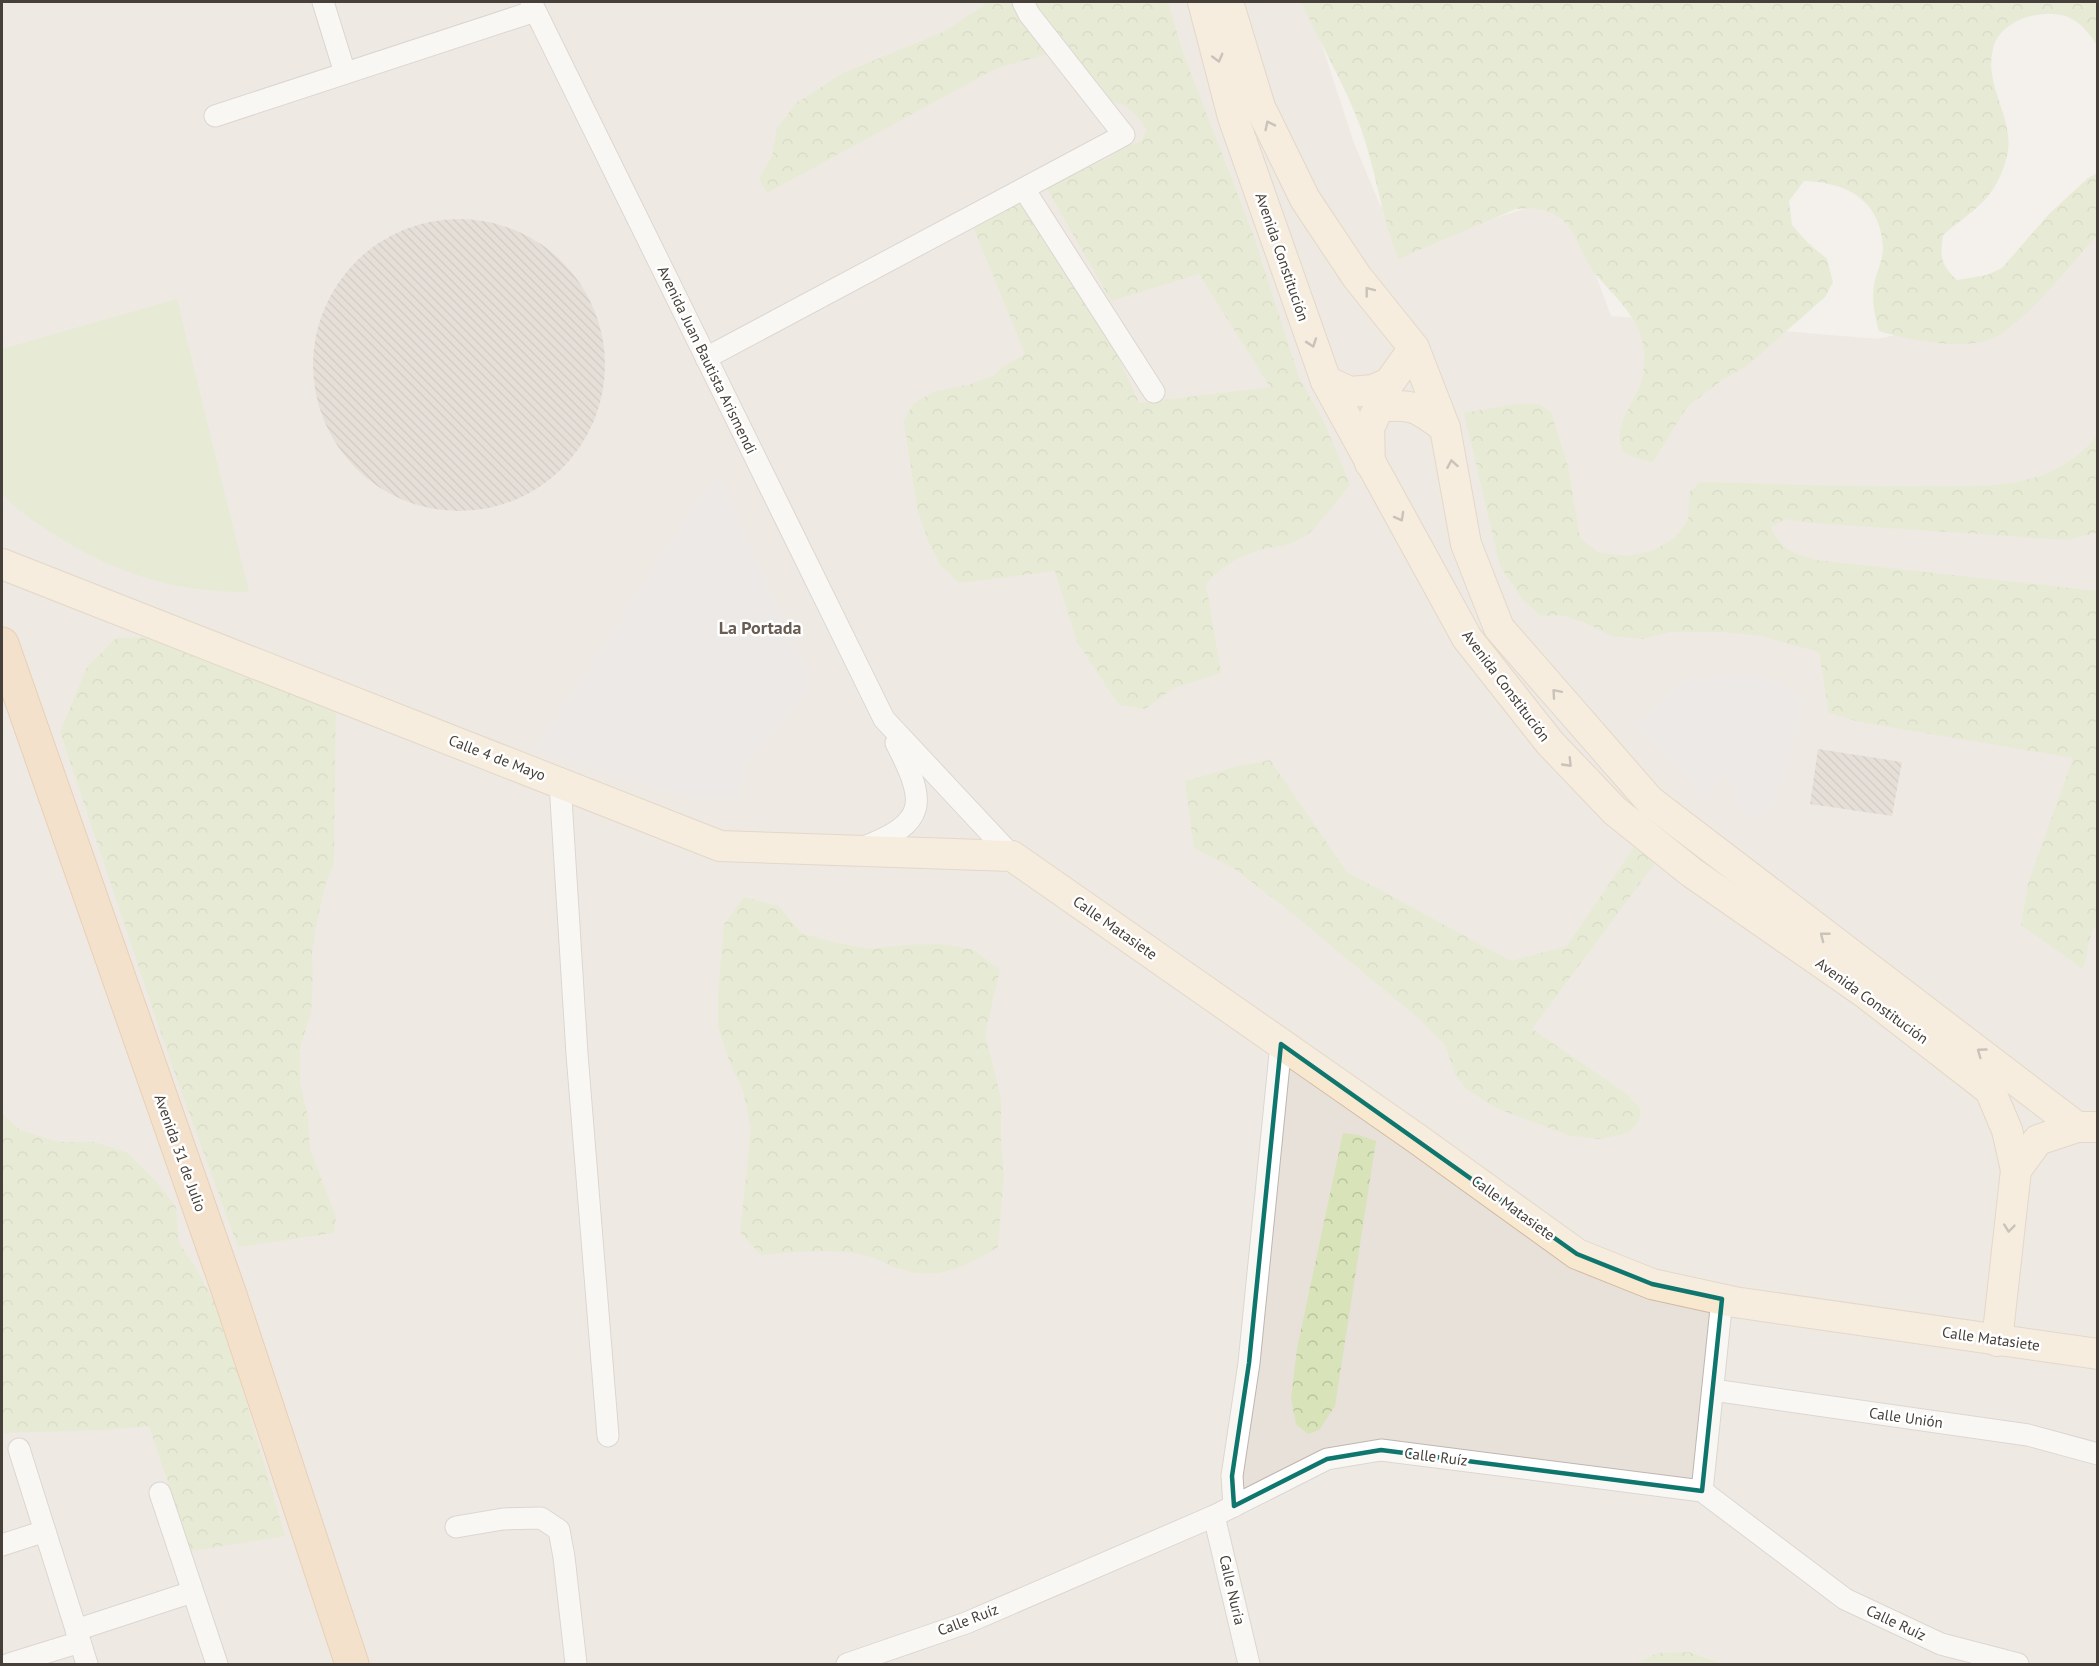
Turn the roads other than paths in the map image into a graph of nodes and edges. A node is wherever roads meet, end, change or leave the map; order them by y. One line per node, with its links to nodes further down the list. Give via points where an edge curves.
1 (323, 2): 6 (street)
2 (1023, 2): 8 (street, via 1125,135)
3 (1203, 2): 11 (street, Avenida Constitución, one-way to 11, via 1233,117)
4 (1228, 2): 9 (street, Avenida Constitución, one-way to 4, via 1357,277 1305,199 1260,107)
5 (533, 6): 6 (street); 10 (street, Avenida Juan Bautista Arismendi)
6 (345, 73): 7 (street)
7 (214, 116)
8 (1024, 189): 10 (street); 12 (street)
9 (1414, 348): 11 (street, via 1389,383 1373,390 1350,392); 13 (street, Avenida Constitución)
10 (706, 358): 17 (street, Avenida Juan Bautista Arismendi)
11 (1326, 381): 14 (street, Avenida Constitución)
12 (1155, 392)
13 (1445, 428): 14 (street, via 1420,408 1400,404 1379,407 1369,428); 22 (street, Avenida Constitución, one-way to 13, via 1871,971 1650,801 1499,628 1466,544)
14 (1370, 464): 22 (street, Avenida Constitución, one-way to 22, via 1467,638 1550,743 1615,811 1691,872)
15 (2, 564): 18 (street, Calle 4 de Mayo)
16 (2, 644): 44 (main road, Avenida 31 de Julio, via 227,1285)
17 (884, 719): 19 (street, Avenida Juan Bautista Arismendi, via 918,794 905,826); 20 (street, Avenida Juan Bautista Arismendi)
18 (560, 783): 19 (street, Calle 4 de Mayo, via 720,846); 29 (street, via 576,1054)
19 (854, 850): 20 (street, Calle 4 de Mayo)
20 (1012, 856): 21 (street, Calle Matasiete)
21 (1281, 1044): 25 (street, Calle Matasiete, via 1577,1254 1652,1284); 34 (street, via 1249,1364 1232,1476)
22 (2003, 1084): 23 (street, Avenida Constitución); 24 (street, Avenida Constitución)
23 (2087, 1127): 24 (street, via 2038,1140)
24 (2016, 1170): 26 (street, one-way to 26)
25 (1722, 1299): 26 (street, Calle Matasiete); 28 (street)
26 (1997, 1341): 27 (street, Calle Matasiete)
27 (2097, 1354)
28 (1713, 1390): 31 (street, Calle Unión, via 2028,1435); 32 (street)
29 (608, 1436)
30 (19, 1449): 37 (street)
31 (2097, 1454)
32 (1702, 1491): 34 (street, Calle Ruíz, via 1381,1450 1327,1459); 48 (street, Calle Ruíz, via 1845,1599 1941,1644)
33 (160, 1493): 39 (street)
34 (1234, 1506): 35 (street, Calle Ruíz)
35 (1215, 1516): 46 (street, Calle Ruíz, via 966,1623); 47 (street, Calle Nuria)
36 (456, 1527): 45 (street, via 541,1518 559,1530)
37 (45, 1531): 38 (street); 40 (street)
38 (2, 1545)
39 (192, 1592): 40 (street); 43 (street)
40 (78, 1636): 41 (street); 42 (street)
41 (9, 1665)
42 (87, 1665)
43 (217, 1665)
44 (352, 1665)
45 (576, 1665)
46 (847, 1665)
47 (1249, 1665)
48 (2018, 1665)

